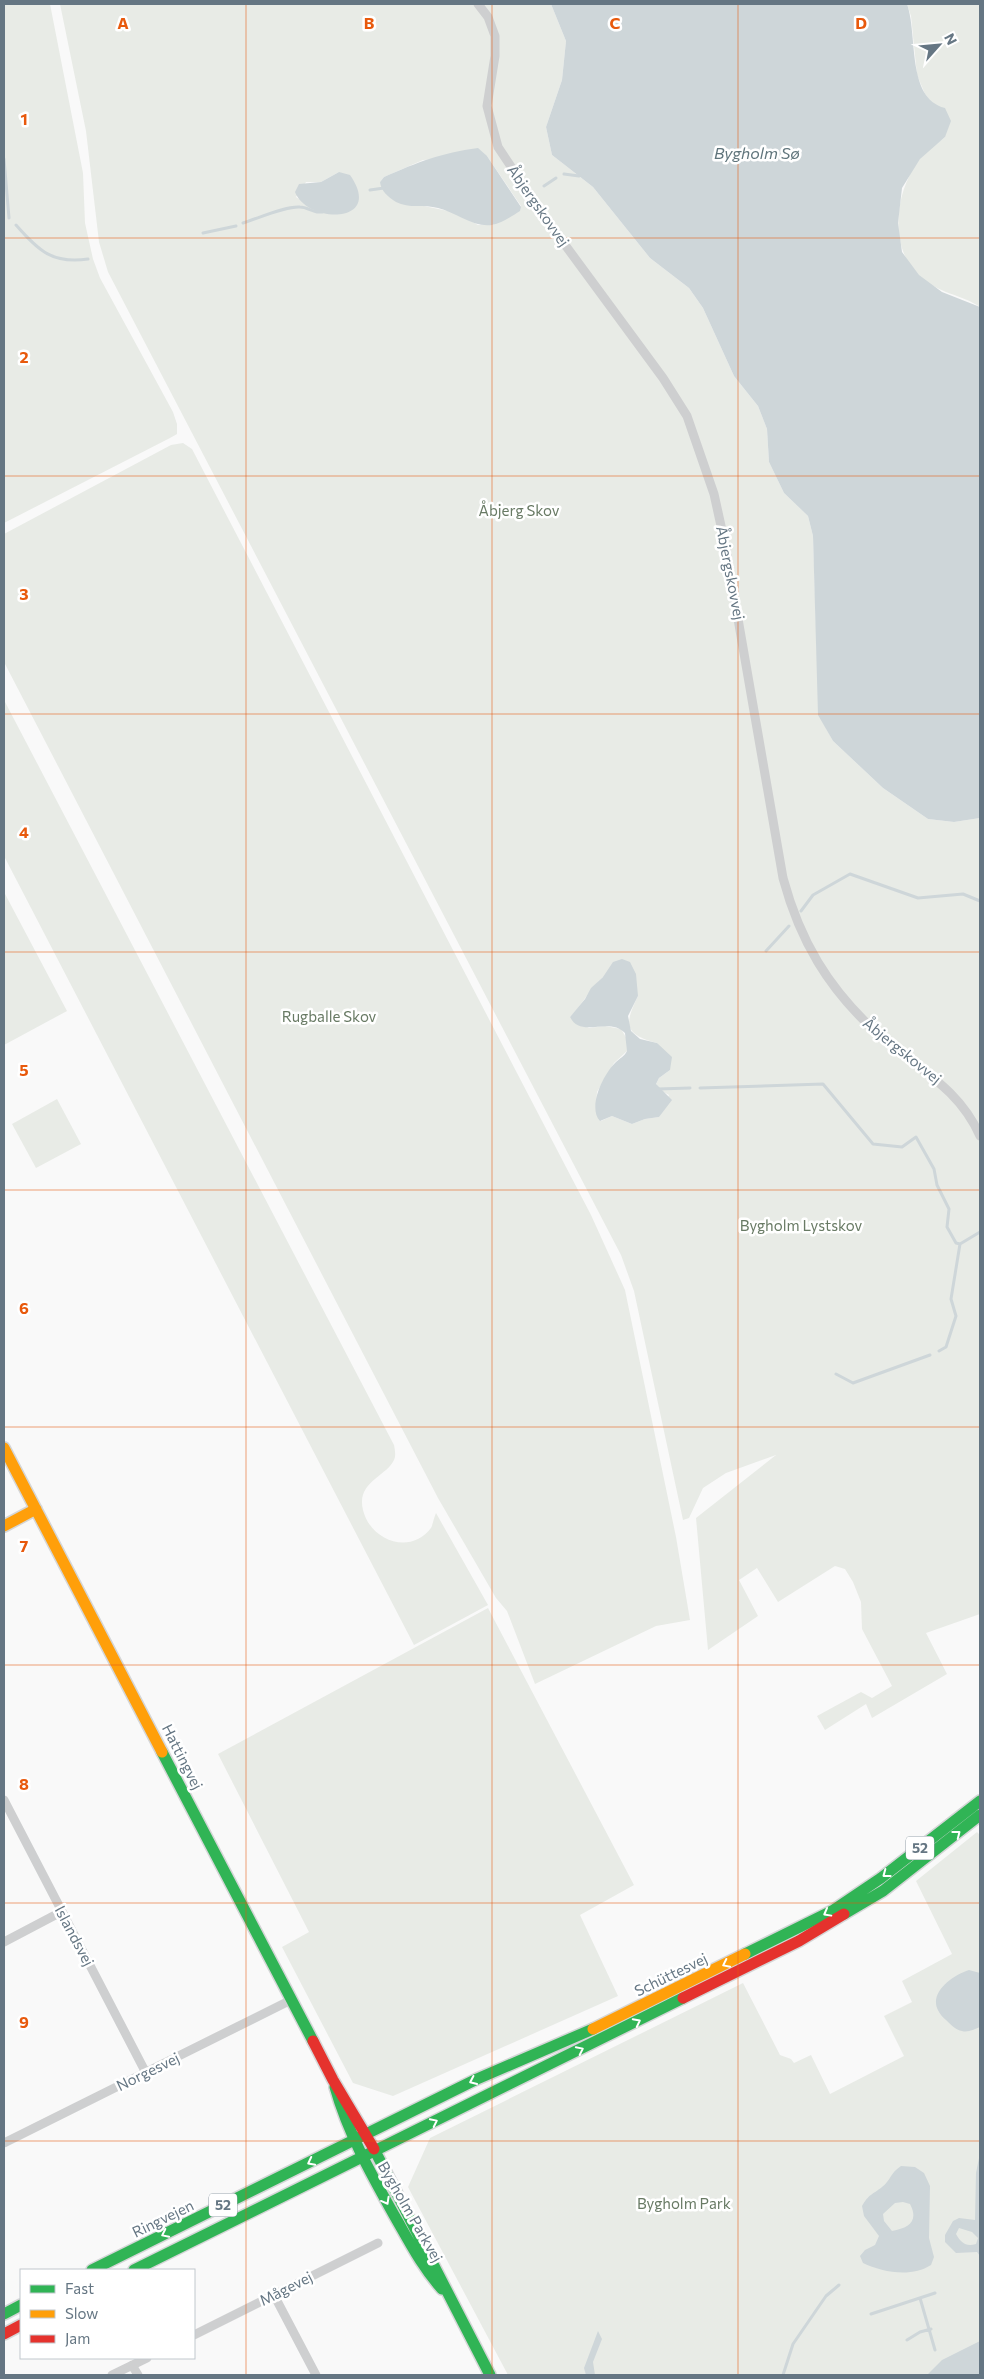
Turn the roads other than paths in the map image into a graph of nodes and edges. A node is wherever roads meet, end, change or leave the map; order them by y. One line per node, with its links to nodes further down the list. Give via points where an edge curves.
1 (478, 4): 2 (street, Åbjergskovvej, via 488,17 495,36 487,106 498,147 687,416 714,494 726,544 783,878 792,912 806,944 856,1013 943,1084 955,1096)
2 (980, 1136)
3 (4, 1448): 4 (main road, Hattingvej)
4 (36, 1509): 5 (main road); 11 (main road, Hattingvej)
5 (4, 1526)
6 (4, 1800): 9 (street, Islandsvej)
7 (980, 1801): 14 (main road, Schüttesvej / 52, one-way to 14, via 881,1878 832,1910 596,2028 477,2079)
8 (980, 1815): 17 (main road, Schüttesvej / 52, one-way to 8, via 837,1920 883,1892)
9 (61, 1912): 10 (street); 12 (street, Islandsvej)
10 (4, 1942)
11 (292, 2000): 12 (street, Norgesvej); 13 (main road, Hattingvej)
12 (146, 2073): 16 (street, Norgesvej)
13 (333, 2080): 14 (main road, Hattingvej); 15 (main road, Hattingvej)
14 (367, 2133): 15 (main road, Schüttesvej / 52); 17 (main road, Bygholm Parkvej)
15 (354, 2140): 18 (main road, Bygholm Parkvej); 20 (main road, Ringvejen / 52, one-way to 20)
16 (4, 2143)
17 (376, 2151): 18 (main road, 52); 22 (main road, Bygholm Parkvej, via 436,2267)
18 (362, 2158): 21 (main road, 52); 22 (main road, Bygholm Parkvej, one-way to 22, via 426,2272)
19 (378, 2243): 23 (street, Mågevej)
20 (94, 2269)
21 (136, 2269)
22 (446, 2293): 34 (main road, Bygholm Parkvej)
23 (274, 2295): 28 (street, Mågevej); 33 (street)
24 (20, 2306): 25 (main road)
25 (4, 2314)
26 (20, 2326): 27 (main road)
27 (4, 2334)
28 (195, 2334)
29 (145, 2359): 30 (street)
30 (132, 2365): 31 (street); 32 (street)
31 (112, 2375)
32 (138, 2375)
33 (316, 2375)
34 (490, 2375)

